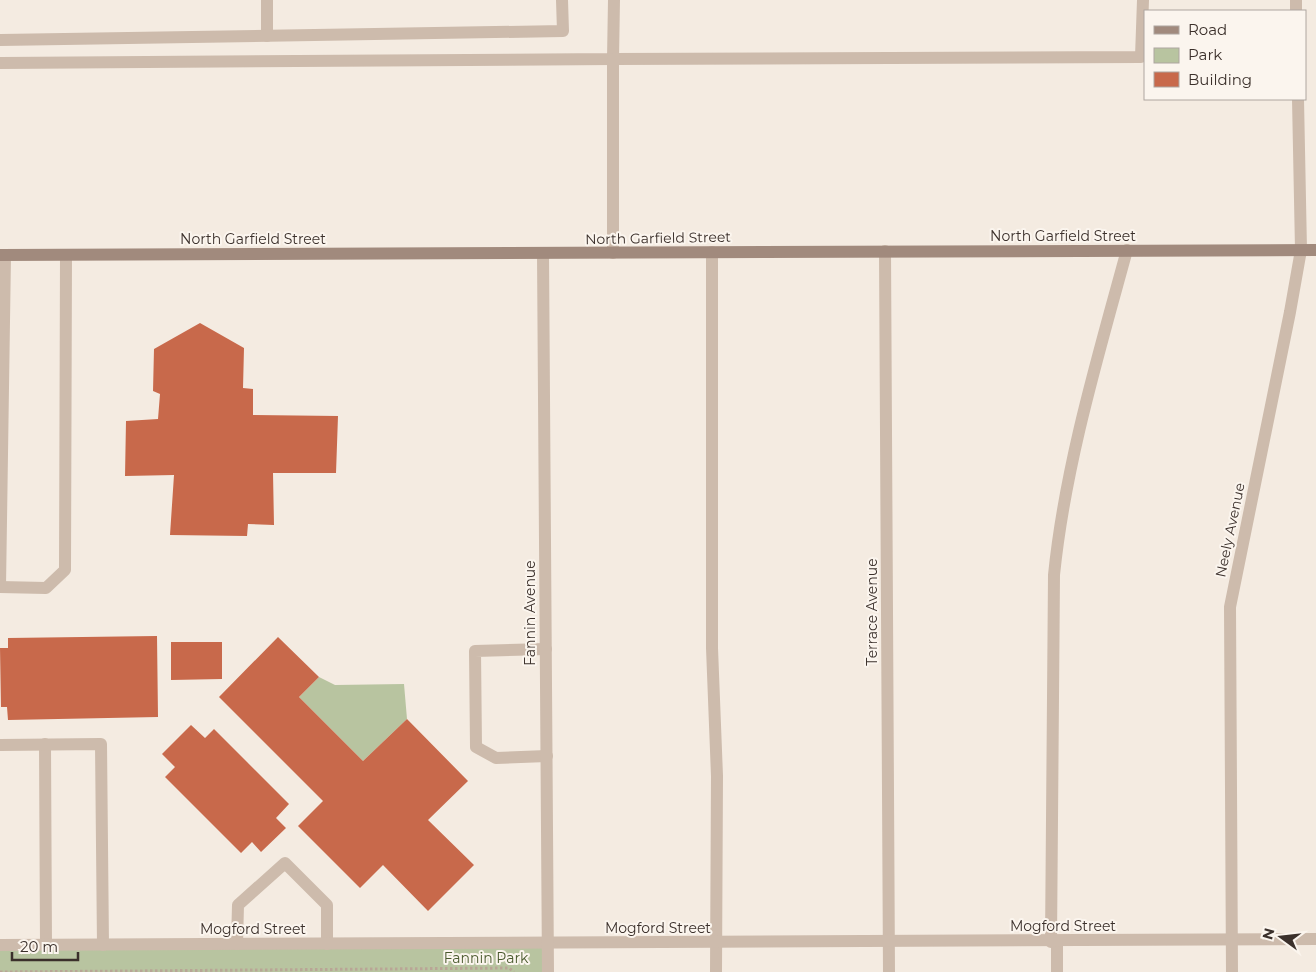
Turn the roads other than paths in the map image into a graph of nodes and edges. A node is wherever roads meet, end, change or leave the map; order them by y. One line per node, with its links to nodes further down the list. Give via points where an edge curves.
1 (267, 0): 5 (street)
2 (562, 0): 5 (street, via 562,31)
3 (614, 0): 7 (street)
4 (1143, 0): 7 (street, via 1141,57)
5 (267, 36): 6 (street)
6 (0, 40)
7 (613, 59): 8 (street); 15 (street)
8 (0, 63)
9 (1298, 100): 11 (street, Neely Avenue)
10 (1127, 250): 11 (main road, North Garfield Street); 13 (main road, North Garfield Street); 27 (street, via 1058,533 1054,575)
11 (1301, 250): 12 (main road, North Garfield Street); 25 (street, Neely Avenue, via 1230,607)
12 (1316, 250)
13 (885, 251): 14 (main road, North Garfield Street); 24 (street, Terrace Avenue)
14 (712, 252): 15 (main road, North Garfield Street); 29 (street)
15 (613, 253): 17 (main road, North Garfield Street)
16 (66, 254): 17 (main road, North Garfield Street); 18 (main road, North Garfield Street); 19 (street, via 65,570 46,588)
17 (543, 254): 20 (street, Fannin Avenue)
18 (2, 255): 19 (street)
19 (0, 587)
20 (546, 650): 23 (street, Fannin Avenue); 23 (street, via 475,650 476,747 496,758)
21 (45, 744): 22 (street); 33 (street); 34 (street, via 101,744)
22 (0, 745)
23 (546, 756): 28 (street, Fannin Avenue)
24 (889, 939): 27 (street, Mogford Street); 29 (street, Mogford Street); 37 (street, Terrace Avenue)
25 (1232, 939): 26 (street, Mogford Street); 27 (street, Mogford Street); 39 (street, Neely Avenue)
26 (1316, 939)
27 (1054, 942): 38 (street)
28 (548, 943): 29 (street, Mogford Street); 31 (street, Mogford Street); 35 (street, Fannin Avenue)
29 (716, 943): 36 (street)
30 (237, 944): 31 (street, Mogford Street); 31 (street, via 238,905 285,864 327,905); 34 (street, Mogford Street)
31 (327, 944)
32 (0, 945): 33 (street, Mogford Street)
33 (46, 945): 34 (street, Mogford Street)
34 (103, 945)
35 (548, 972)
36 (716, 972)
37 (889, 972)
38 (1057, 972)
39 (1232, 972)

